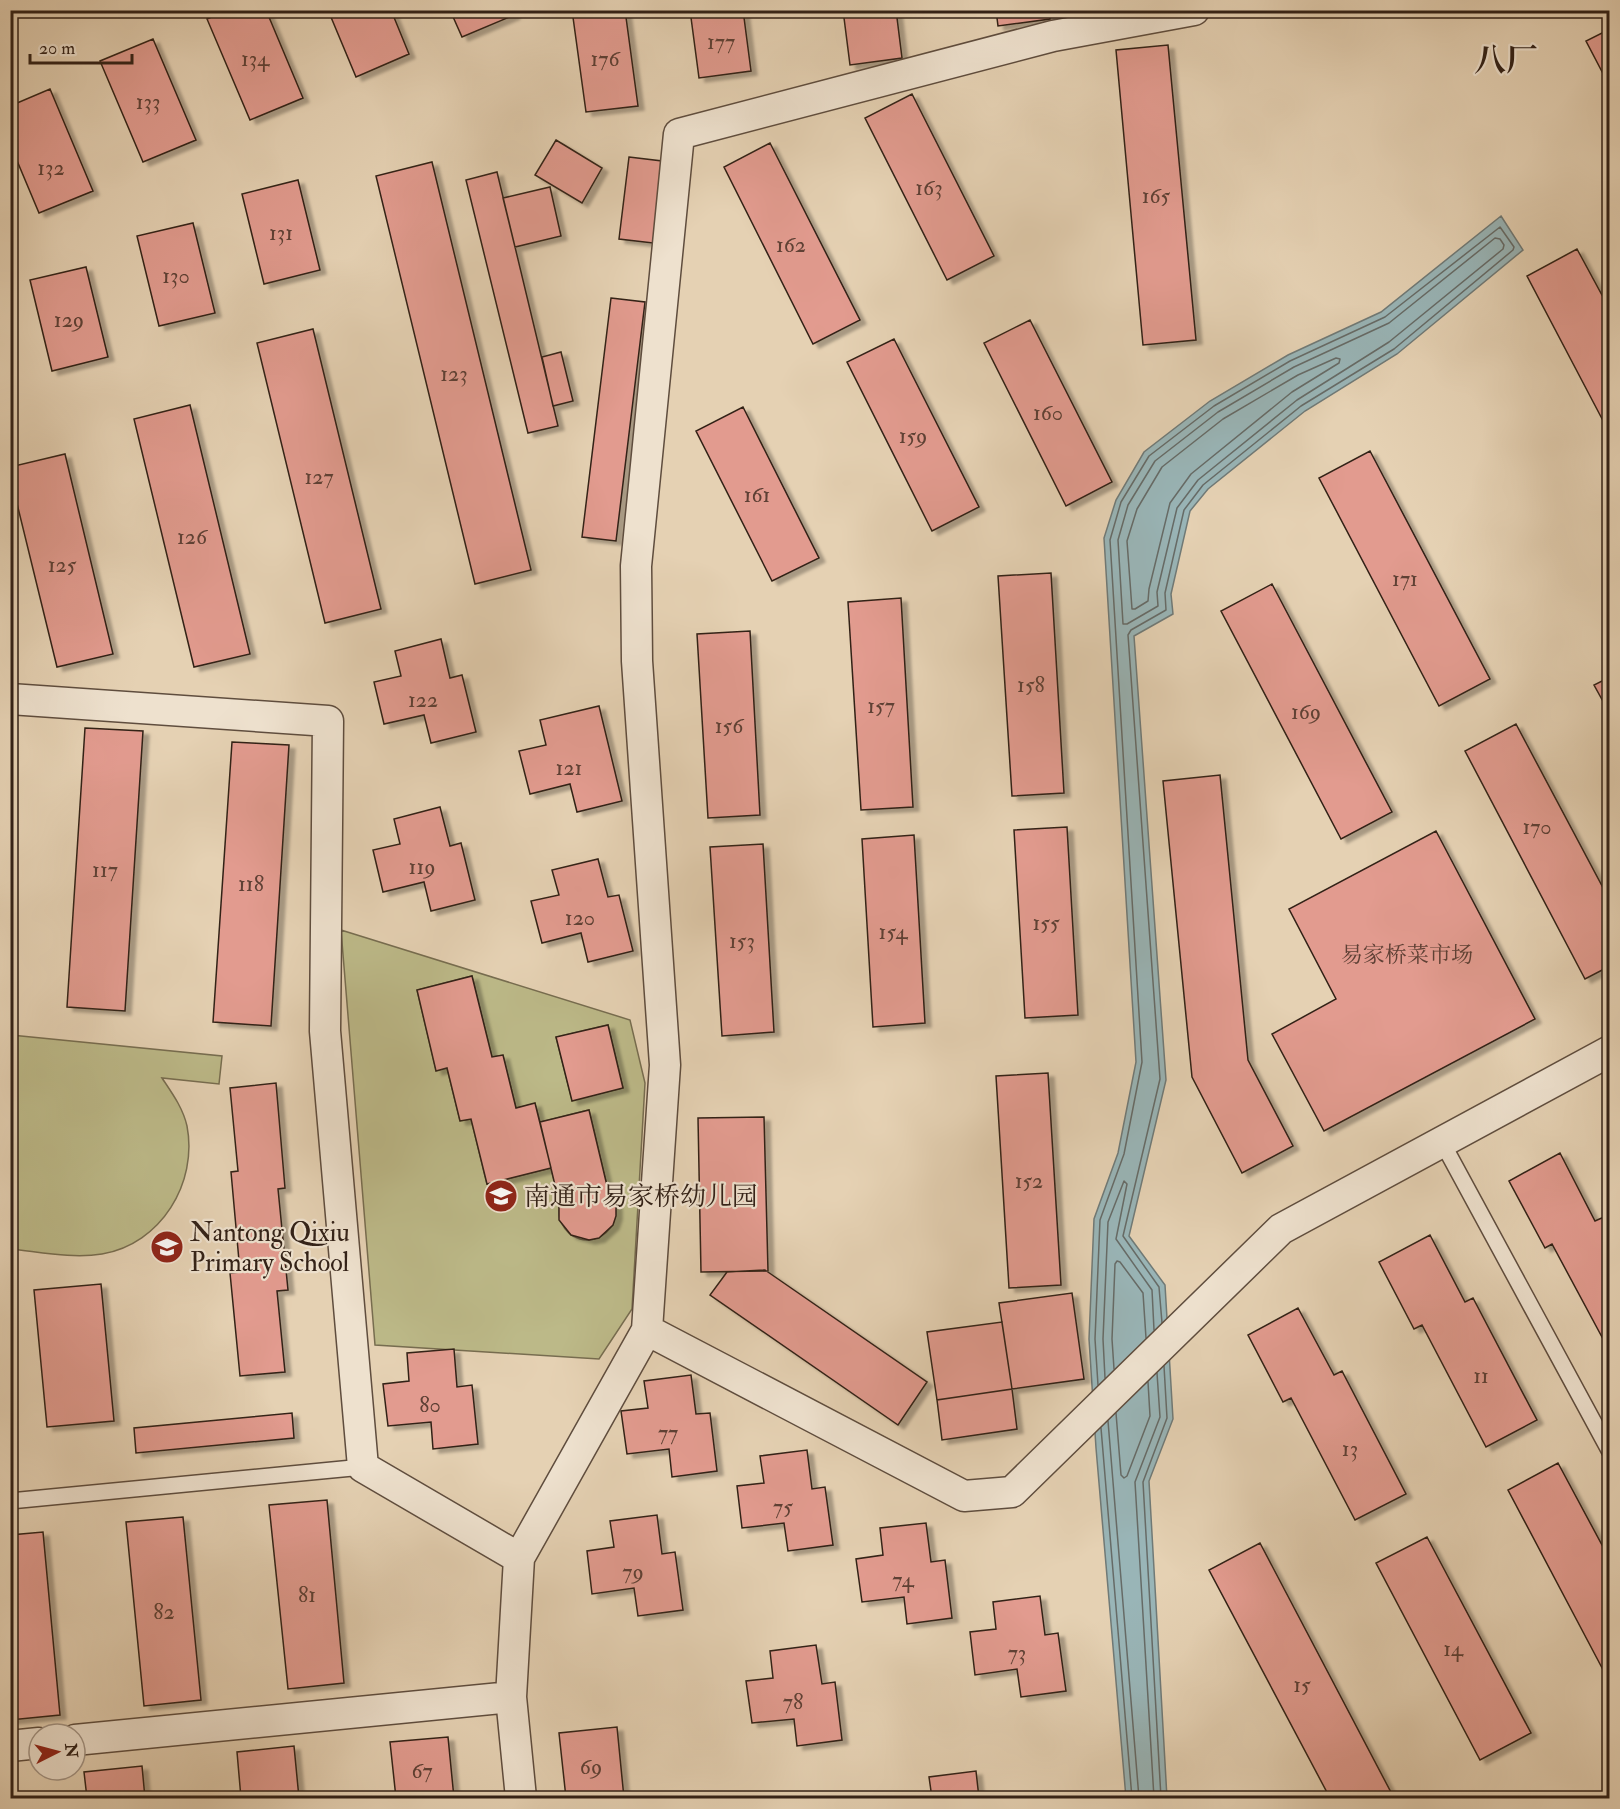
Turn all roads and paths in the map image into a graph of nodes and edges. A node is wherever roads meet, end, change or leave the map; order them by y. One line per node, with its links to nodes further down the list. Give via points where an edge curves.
1 (1194, 10): 5 (street, via 1053,36 679,134 636,566 638,661 665,1065)
2 (10, 699): 7 (street, via 328,721 325,1031)
3 (1610, 1051): 4 (street)
4 (1442, 1142): 5 (street, via 1281,1229 1012,1492 964,1496); 6 (lane)
5 (647, 1330): 9 (street)
6 (1610, 1452)
7 (363, 1467): 8 (lane); 9 (street)
8 (10, 1501)
9 (519, 1558): 10 (street)
10 (511, 1697): 11 (street); 14 (street)
11 (87, 1739)
12 (27, 1744): 13 (street)
13 (10, 1746)
14 (521, 1798)

